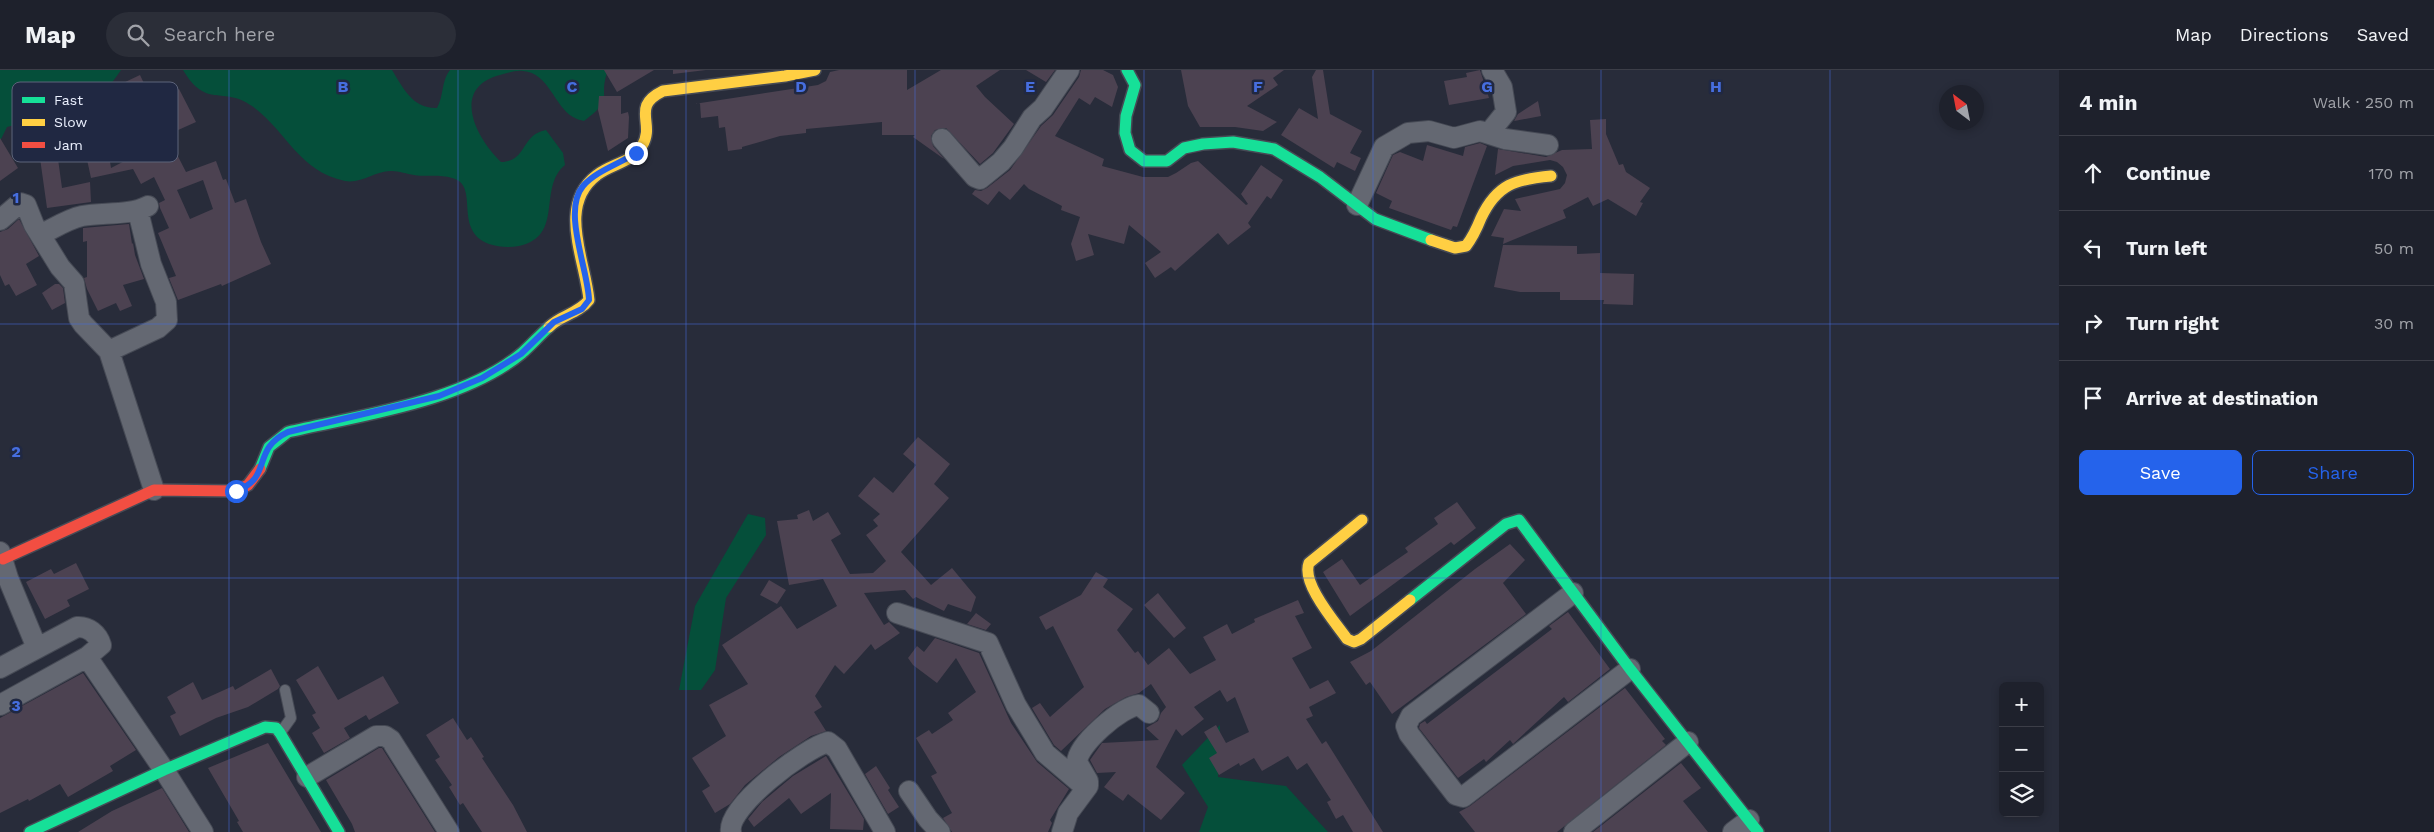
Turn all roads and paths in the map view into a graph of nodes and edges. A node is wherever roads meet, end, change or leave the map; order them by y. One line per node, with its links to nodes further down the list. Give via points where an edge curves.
1 (815, 70): 13 (street, via 652,95 644,109 646,133 642,145 636,153 582,188 575,210 574,222 589,300 582,309 554,322 521,354 482,378 439,396 282,434 265,451 258,476 236,491)
2 (1068, 70): 6 (street, via 1013,148 980,179)
3 (1127, 70): 9 (street, via 1135,85 1124,135 1129,149 1144,162 1167,161 1184,148 1203,144 1234,142 1274,149)
4 (1492, 70): 5 (street, via 1502,87 1506,112)
5 (1489, 133): 7 (street, via 1505,139); 9 (street, via 1480,131 1454,138 1429,131 1408,133 1393,141 1384,147)
6 (942, 140)
7 (1548, 145)
8 (1551, 176): 9 (street, via 1524,178 1506,185 1494,195 1476,235 1462,248 1408,233 1375,219)
9 (1357, 204)
10 (0, 220): 11 (street, via 13,207 24,204)
11 (42, 234): 12 (street, via 60,267 74,283 79,318); 12 (street, via 79,217 143,208 152,264 166,302 167,320 158,328)
12 (109, 351): 13 (street)
13 (154, 490): 15 (street)
14 (1362, 520): 17 (street, via 1317,555 1306,570 1309,583 1352,641 1361,639 1515,520 1526,528)
15 (2, 556): 16 (street)
16 (6, 590): 19 (street)
17 (1573, 593): 22 (street); 22 (street, via 1411,716 1406,726 1409,734 1456,795 1463,797)
18 (897, 613): 30 (street, via 988,643 1016,706 1045,753)
19 (37, 648): 20 (street, via 83,626 98,636 101,645); 21 (street)
20 (87, 657): 24 (street); 28 (street)
21 (0, 668)
22 (1630, 669): 27 (street)
23 (285, 690): 26 (lane, via 290,718)
24 (0, 705)
25 (1149, 713): 30 (street, via 1139,705 1124,711 1080,750 1077,762 1088,781)
26 (280, 733): 28 (street, via 276,728 265,728); 29 (street)
27 (1688, 742): 32 (street); 41 (street)
28 (164, 770): 33 (street); 34 (street)
29 (307, 777): 35 (street); 36 (street, via 376,736 385,736 391,740)
30 (1086, 788): 40 (street, via 1068,813)
31 (909, 791): 39 (street)
32 (1747, 828)
33 (44, 829)
34 (203, 832)
35 (339, 832)
36 (449, 832)
37 (731, 832): 38 (street, via 729,825 755,793 784,768 828,742 836,749)
38 (885, 832)
39 (940, 832)
40 (1062, 832)
41 (1574, 832)

